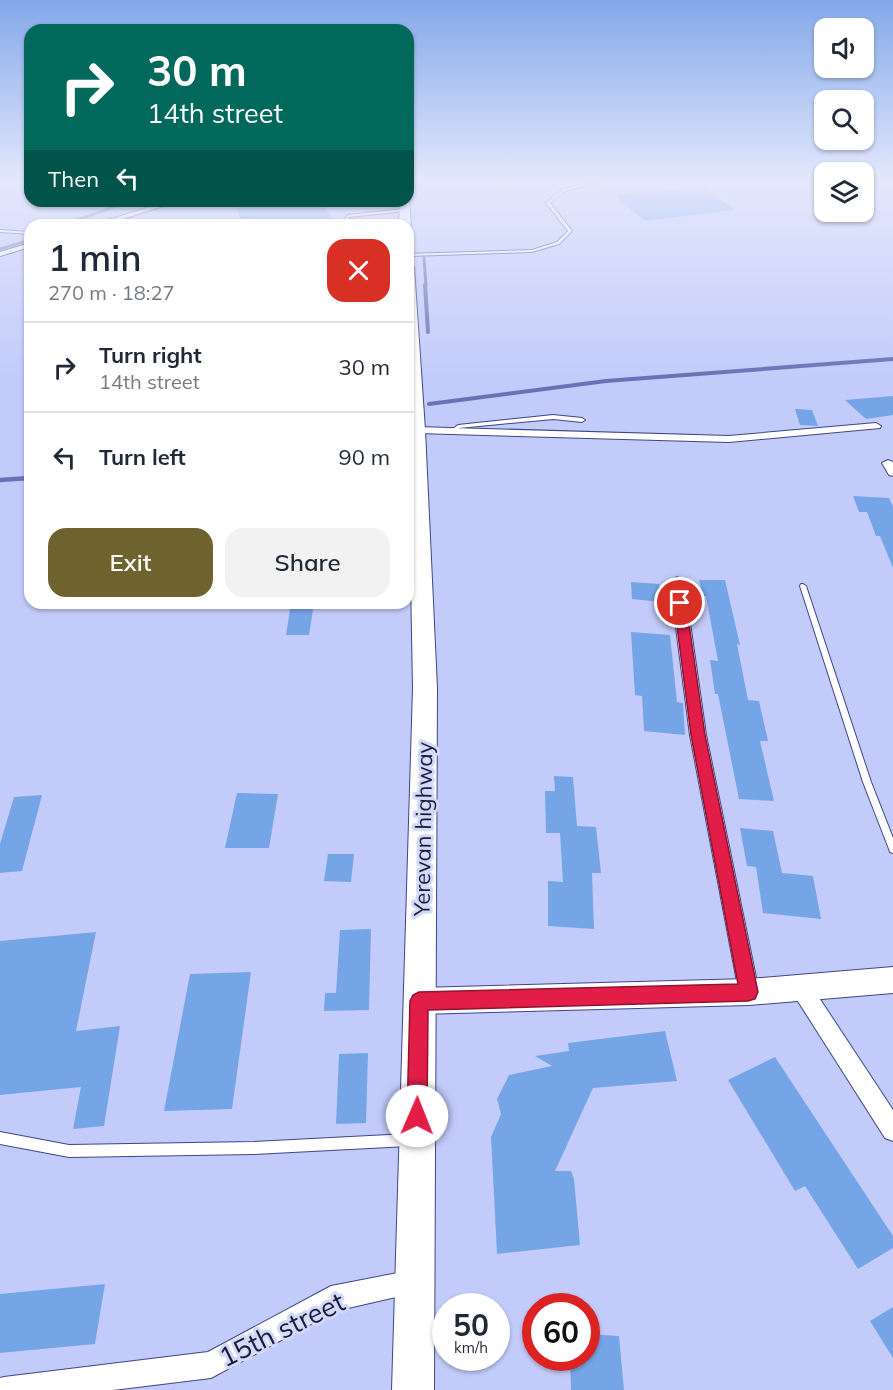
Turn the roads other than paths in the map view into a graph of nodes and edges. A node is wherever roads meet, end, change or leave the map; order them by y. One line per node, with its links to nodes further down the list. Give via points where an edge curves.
1 (24, 247): 3 (street)
2 (545, 247): 4 (lane, via 532,251)
3 (0, 254)
4 (414, 255)
5 (414, 376): 8 (main road, Yerevan highway)
6 (582, 420): 9 (lane, via 553,417 458,427)
7 (876, 426): 9 (street, via 729,439)
8 (417, 430): 9 (street); 16 (main road, Yerevan highway, via 425,688)
9 (452, 432)
10 (677, 581): 15 (street, via 698,735)
11 (803, 586): 12 (lane)
12 (893, 849)
13 (893, 980): 14 (street)
14 (801, 988): 15 (street); 17 (street)
15 (748, 992): 16 (street)
16 (419, 1001): 19 (main road, Yerevan highway)
17 (893, 1130)
18 (0, 1138): 19 (lane, via 69,1151)
19 (417, 1140): 20 (main road, Yerevan highway)
20 (415, 1281): 21 (street, 15th street, via 332,1299 211,1365); 22 (main road, Yerevan highway)
21 (4, 1390)
22 (413, 1390)

